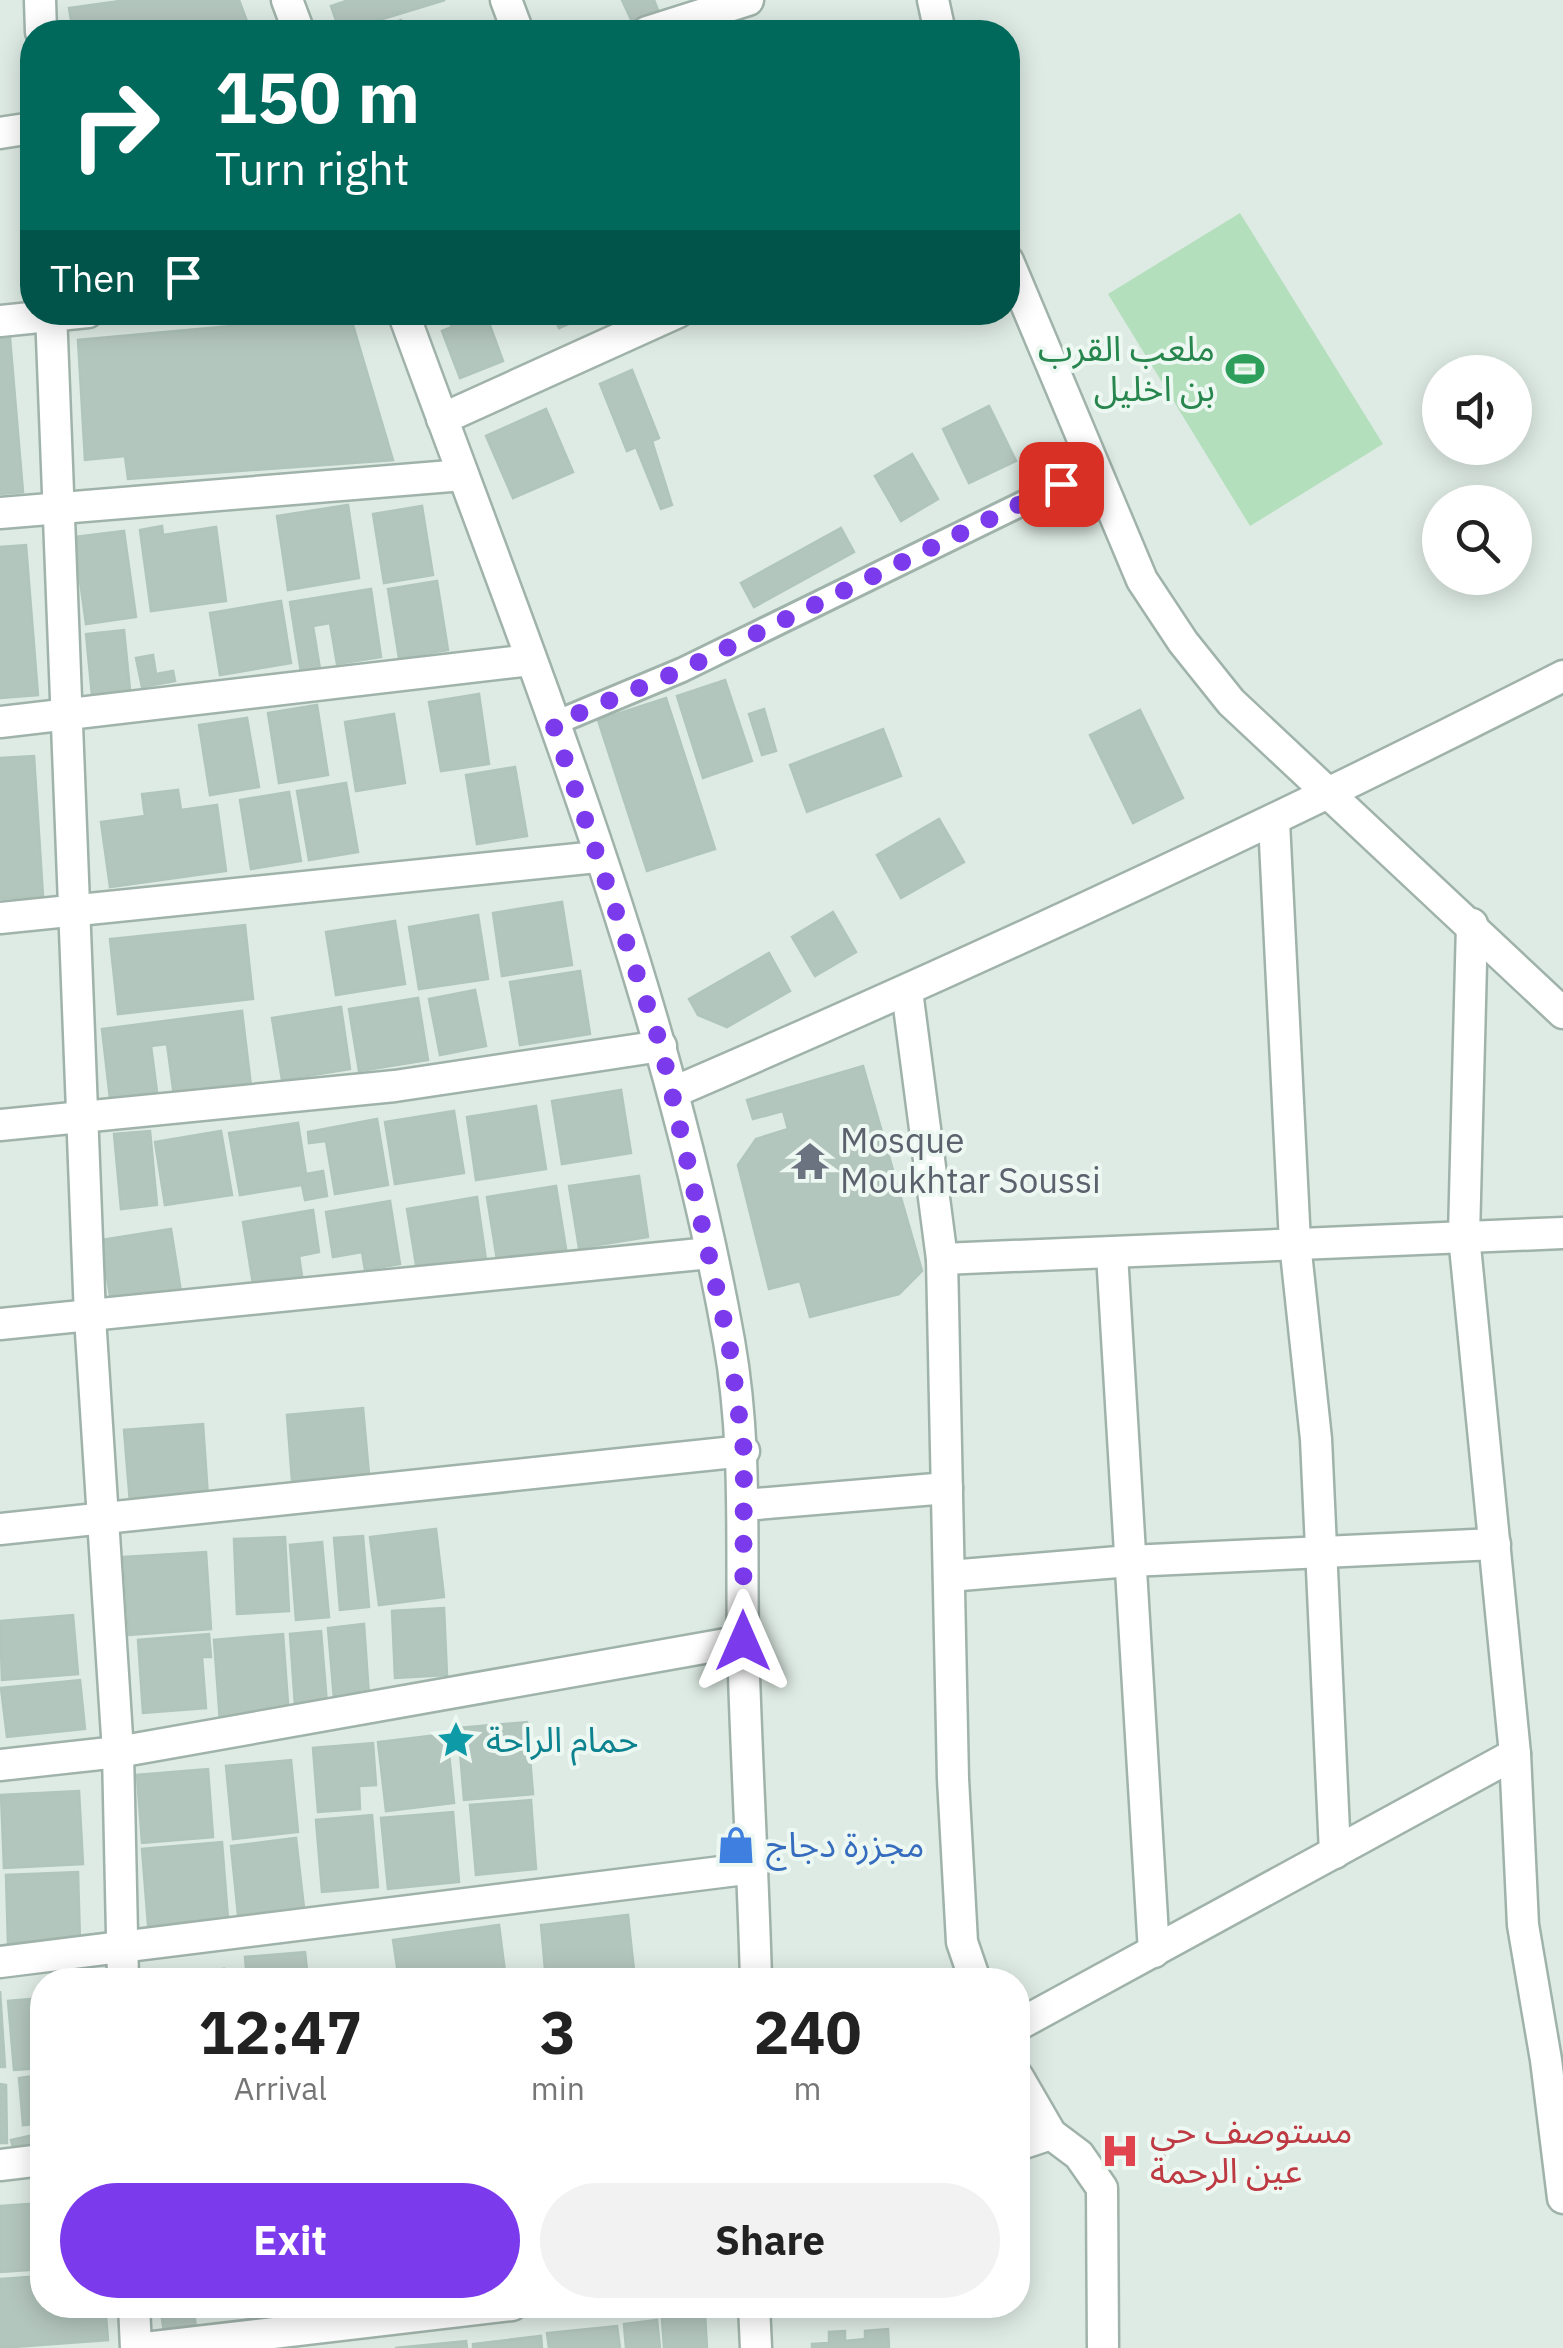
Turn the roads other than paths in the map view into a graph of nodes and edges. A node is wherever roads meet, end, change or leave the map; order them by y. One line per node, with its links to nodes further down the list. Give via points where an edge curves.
1 (748, 0): 2 (street)
2 (685, 20)
3 (1020, 289): 8 (street)
4 (51, 325): 10 (street)
5 (408, 325): 7 (street)
6 (622, 325): 7 (street)
7 (442, 419): 9 (street)
8 (1095, 468): 16 (lane, via 682,670); 17 (street, via 1142,580 1183,642 1231,702)
9 (462, 475): 10 (street); 12 (street)
10 (58, 507): 11 (street); 14 (street)
11 (0, 513)
12 (531, 660): 14 (street); 16 (street)
13 (1563, 676): 17 (street)
14 (69, 715): 15 (street); 20 (street)
15 (0, 722)
16 (553, 724): 19 (street)
17 (1329, 796): 18 (street); 22 (street)
18 (1274, 822): 23 (street); 31 (street)
19 (597, 857): 20 (street); 25 (street)
20 (76, 913): 21 (street); 27 (street)
21 (0, 918)
22 (1472, 924): 24 (street); 30 (street)
23 (907, 992): 26 (street); 34 (street)
24 (1563, 1013)
25 (661, 1046): 26 (street); 27 (street, via 395,1086)
26 (674, 1092): 32 (street)
27 (85, 1116): 28 (street); 35 (street)
28 (0, 1125)
29 (1563, 1233): 30 (street)
30 (1464, 1236): 31 (street); 42 (street)
31 (1295, 1243): 33 (street); 43 (street)
32 (710, 1253): 35 (street); 37 (street)
33 (1112, 1254): 34 (street); 44 (street)
34 (942, 1259): 38 (street)
35 (90, 1317): 36 (street); 40 (street)
36 (0, 1324)
37 (744, 1451): 39 (street); 40 (street)
38 (947, 1488): 39 (street); 45 (street)
39 (744, 1505): 46 (street)
40 (102, 1521): 41 (street); 47 (street)
41 (0, 1529)
42 (1494, 1544): 43 (street); 48 (street)
43 (1321, 1554): 44 (street); 50 (street)
44 (1130, 1561): 45 (street); 53 (street)
45 (949, 1576): 57 (street, via 962,1942)
46 (743, 1641): 47 (street); 51 (street)
47 (118, 1752): 49 (street); 52 (street)
48 (1516, 1754): 50 (street); 59 (street, via 1523,1926)
49 (0, 1765)
50 (1335, 1852): 53 (street)
51 (753, 1868): 52 (street); 56 (street)
52 (123, 1947): 54 (street); 55 (street)
53 (1154, 1952): 58 (street)
54 (0, 1962)
55 (123, 1968)
56 (756, 1968)
57 (971, 1968)
58 (1030, 2019)
59 (1555, 2056): 65 (street)
60 (1030, 2098): 61 (street)
61 (1051, 2134): 62 (street); 72 (street, via 1079,2155 1102,2188)
62 (1030, 2141)
63 (30, 2161): 64 (street)
64 (0, 2165)
65 (1563, 2198)
66 (135, 2318): 69 (street)
67 (401, 2318): 70 (street)
68 (755, 2318): 71 (street)
69 (136, 2348)
70 (145, 2348)
71 (756, 2348)
72 (1104, 2348)

